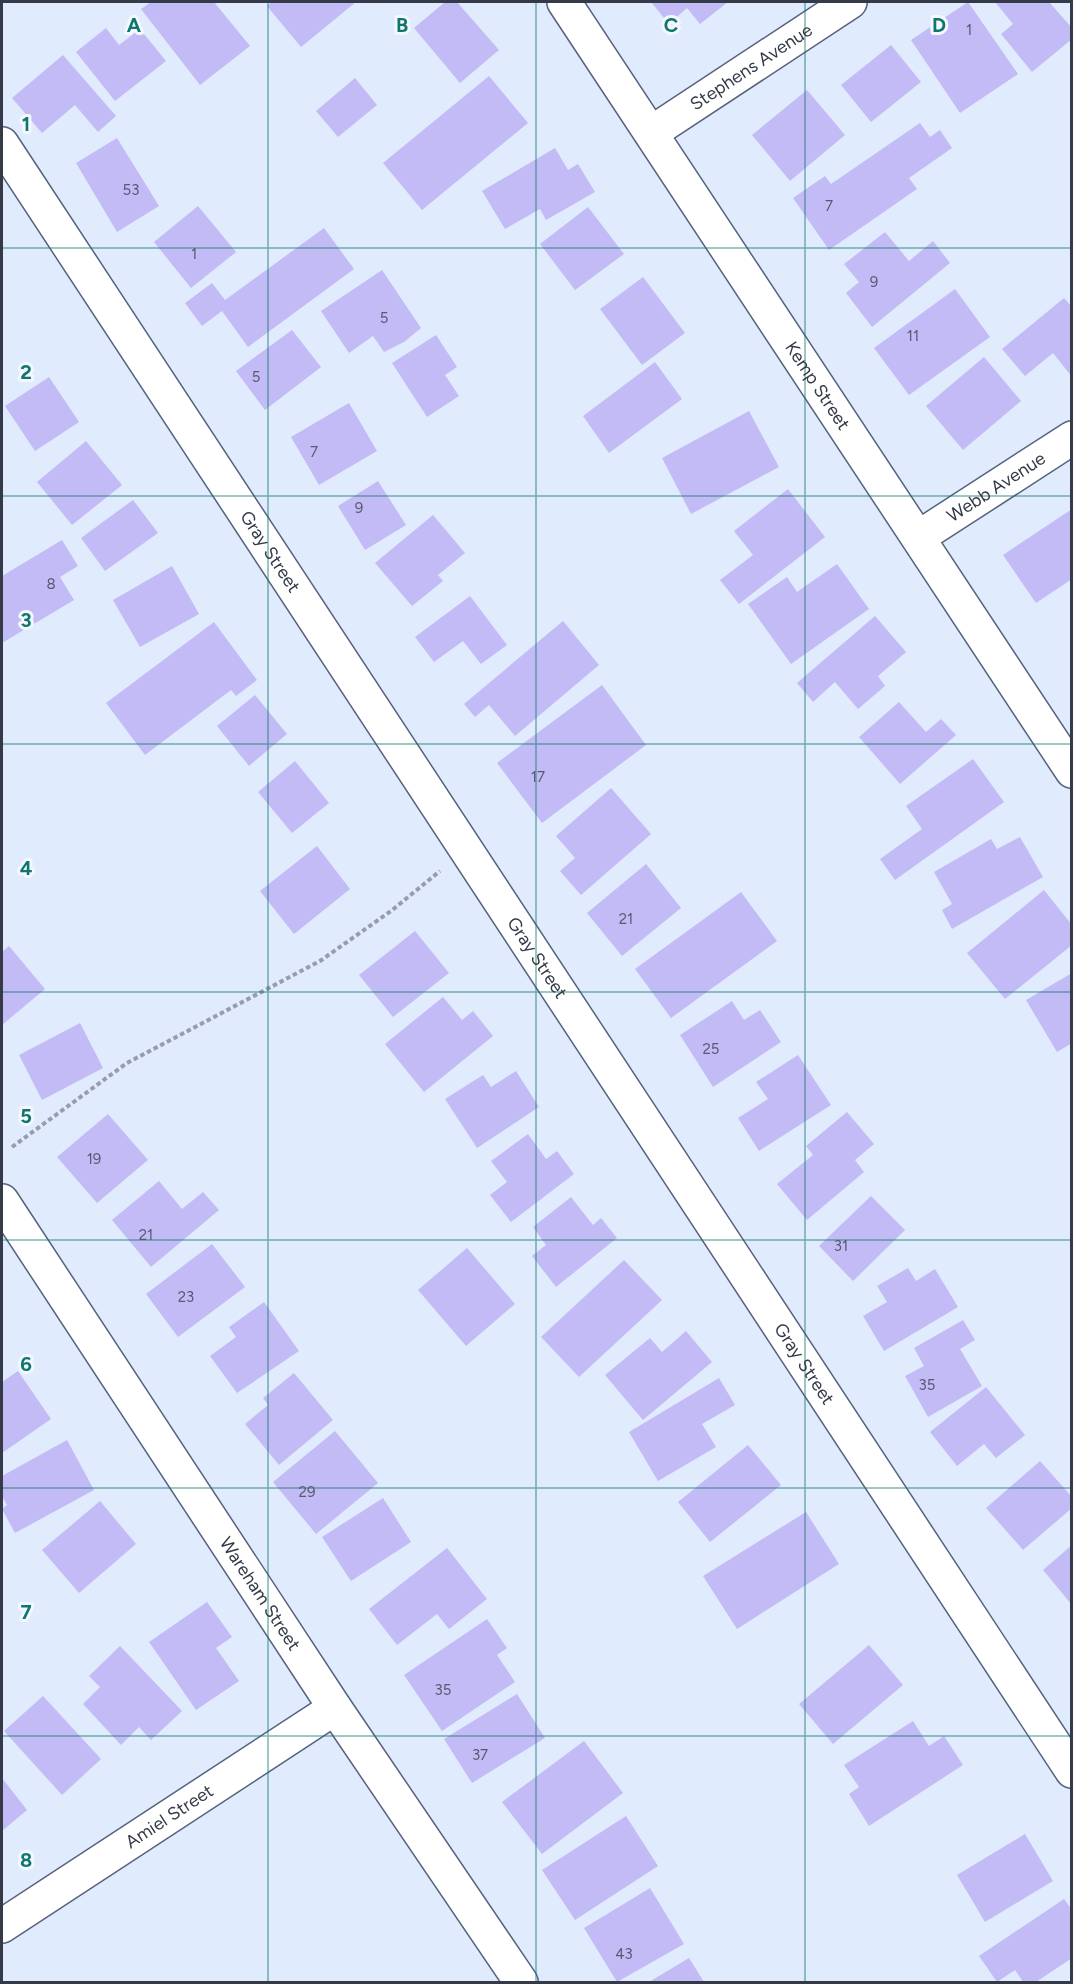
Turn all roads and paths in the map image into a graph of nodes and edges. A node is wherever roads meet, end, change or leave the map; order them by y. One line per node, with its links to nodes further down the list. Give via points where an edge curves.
1 (564, 2): 3 (street, Kemp Street)
2 (850, 2): 3 (street, Stephens Avenue)
3 (651, 133): 6 (street, Kemp Street)
4 (2, 144): 12 (street, Gray Street)
5 (1071, 438): 6 (street, Webb Avenue)
6 (920, 537): 7 (street, Kemp Street)
7 (1071, 771)
8 (440, 872): 9 (path, via 320,961 127,1063)
9 (12, 1148)
10 (2, 1201): 11 (street, Wareham Street)
11 (335, 1708): 13 (street, Amiel Street); 14 (street, Wareham Street)
12 (1071, 1771)
13 (2, 1926)
14 (521, 1983)

